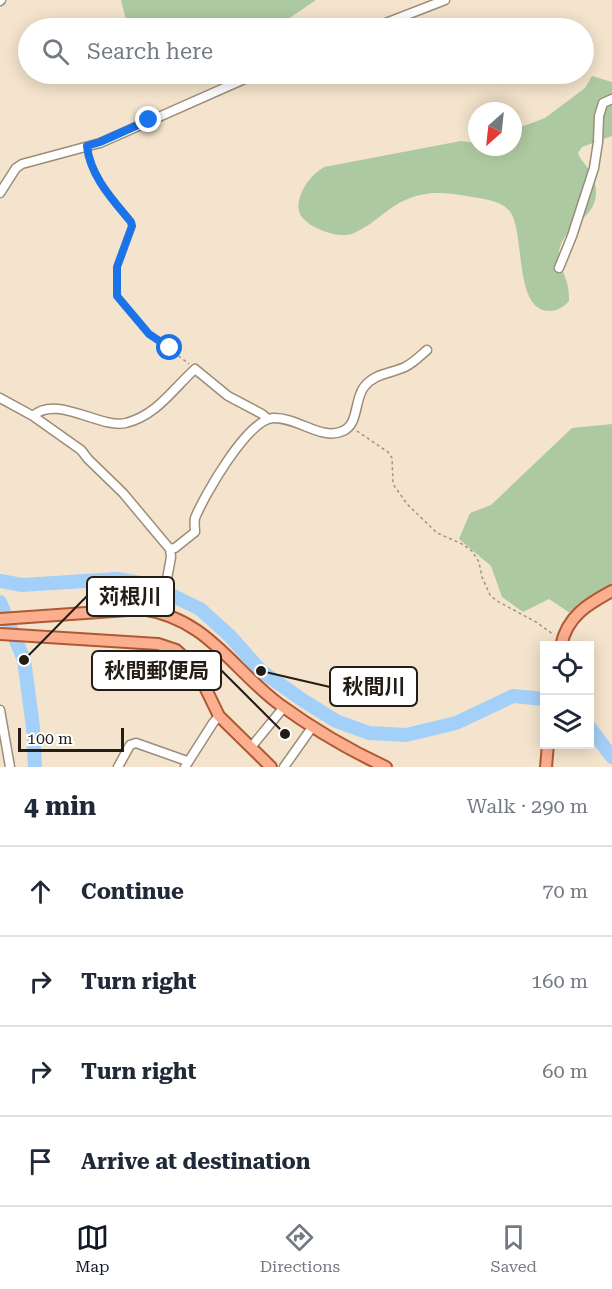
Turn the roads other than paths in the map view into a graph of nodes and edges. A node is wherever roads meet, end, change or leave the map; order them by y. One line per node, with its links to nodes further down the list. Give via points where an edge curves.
1 (445, 0): 2 (street)
2 (399, 18)
3 (233, 84): 5 (street, via 100,142 22,164)
4 (612, 99): 6 (street, via 603,103 600,110 594,168)
5 (0, 193)
6 (559, 268)
7 (427, 350): 10 (street, via 407,366 376,377 366,385 351,426 339,433 328,434 290,420)
8 (0, 398): 9 (street)
9 (33, 417): 10 (street, via 41,411 58,410 114,424 129,422 158,408 195,369 228,396); 11 (street, via 81,450)
10 (268, 419): 11 (street, via 253,430 224,465 194,521 195,532)
11 (170, 549): 13 (street)
12 (612, 591): 16 (main road, via 576,614)
13 (162, 607): 14 (main road); 17 (main road, via 201,632)
14 (0, 619)
15 (4, 634): 19 (main road, via 170,646 189,662)
16 (563, 641)
17 (284, 707): 20 (main road); 21 (street)
18 (0, 710): 24 (street)
19 (219, 716): 21 (main road); 23 (street)
20 (314, 726): 27 (street); 28 (main road)
21 (252, 746): 26 (main road)
22 (548, 749): 29 (main road)
23 (186, 764): 25 (street, via 136,743 130,745)
24 (10, 767)
25 (118, 767)
26 (271, 767)
27 (284, 767)
28 (386, 767)
29 (546, 767)

